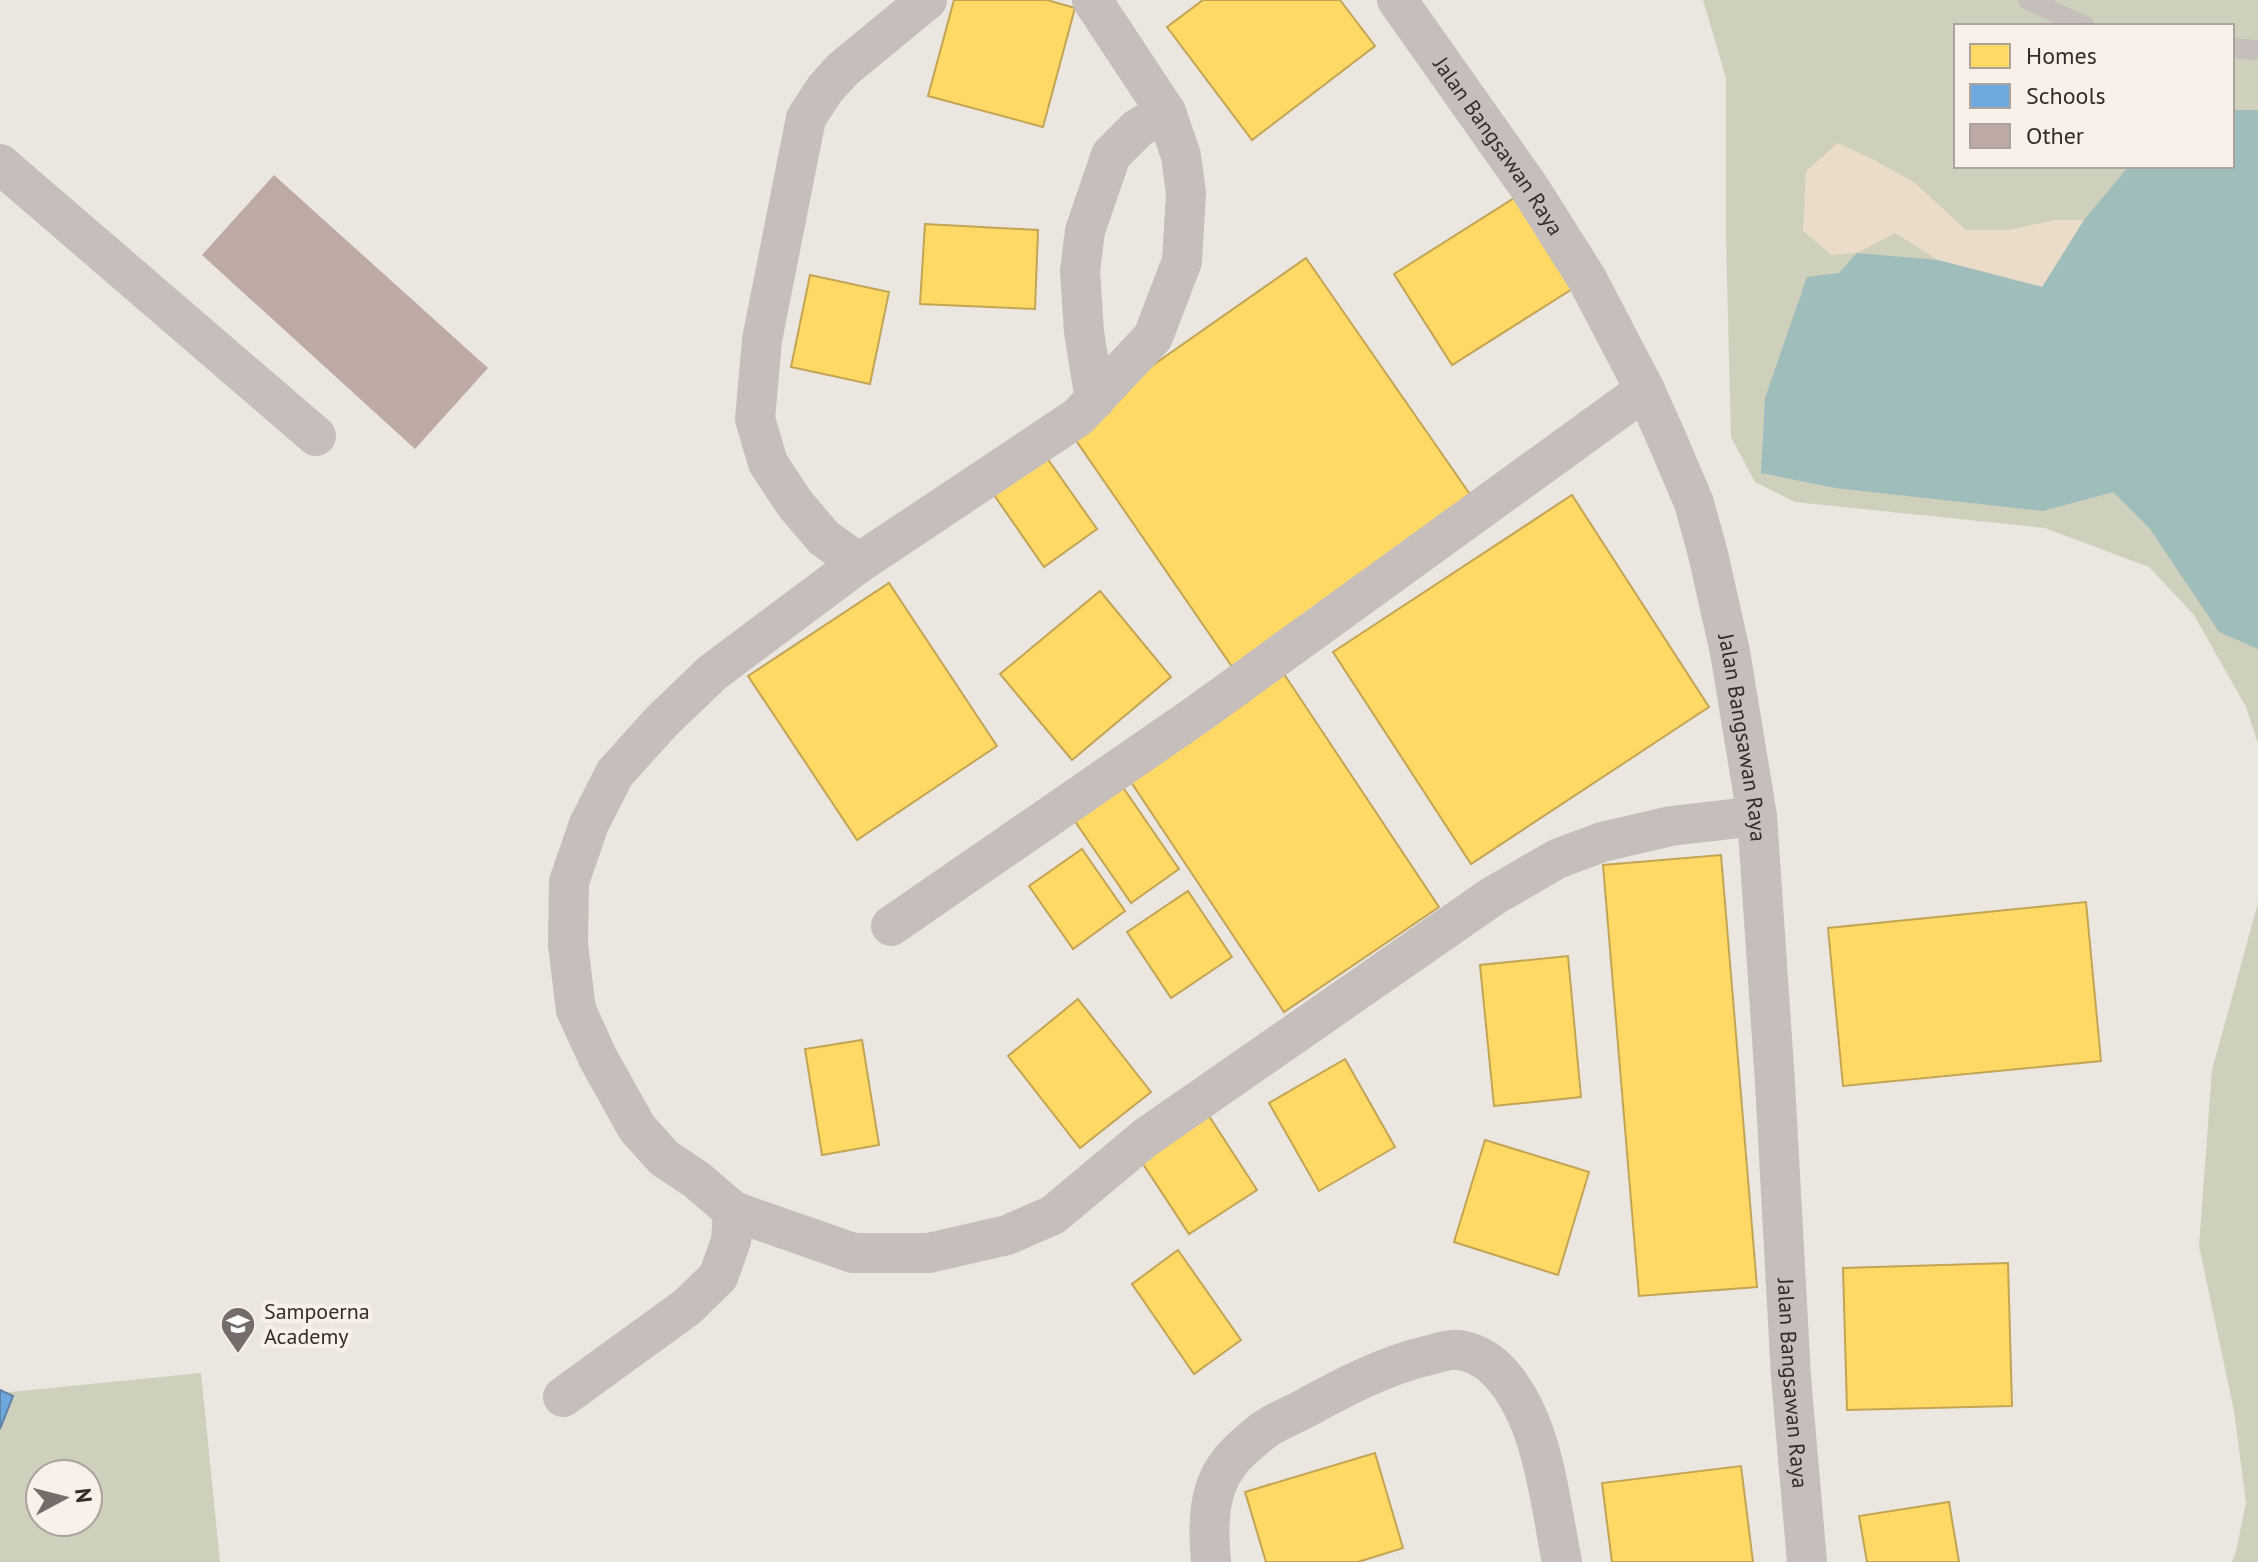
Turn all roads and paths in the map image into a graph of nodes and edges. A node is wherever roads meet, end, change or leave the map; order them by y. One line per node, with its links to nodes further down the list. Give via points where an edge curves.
1 (927, 0): 13 (street, via 843,69 806,118 762,340 755,419 768,463 824,538)
2 (1092, 0): 8 (street)
3 (1397, 0): 10 (street, Jalan Bangsawan Raya, via 1529,187 1587,279)
4 (2028, 0): 5 (lane)
5 (2081, 24)
6 (2234, 48): 7 (lane)
7 (2258, 50)
8 (1166, 112): 11 (street, via 1181,156 1186,193 1182,261 1153,337); 11 (street, via 1138,128 1111,155 1085,231 1080,271)
9 (0, 164): 12 (street)
10 (1645, 390): 14 (street, Jalan Bangsawan Raya, via 1694,503 1704,541 1730,652); 15 (street, via 1198,714)
11 (1095, 400): 13 (street, via 1078,417)
12 (316, 436)
13 (859, 563): 16 (street, via 712,673 662,721 615,773 589,824 569,882 568,945 576,1010 598,1058 637,1128 664,1158)
14 (1757, 816): 16 (street, via 1671,826 1557,859 1493,896 1145,1138 1053,1215 1007,1235 929,1253 853,1253); 20 (street, Jalan Bangsawan Raya)
15 (891, 926)
16 (733, 1211): 17 (street, via 731,1241 718,1277 687,1307)
17 (563, 1397)
18 (1211, 1562): 19 (street, via 1211,1508 1218,1481 1229,1462 1266,1429 1352,1383 1454,1350 1473,1353 1513,1388 1541,1455)
19 (1562, 1562)
20 (1807, 1562)

